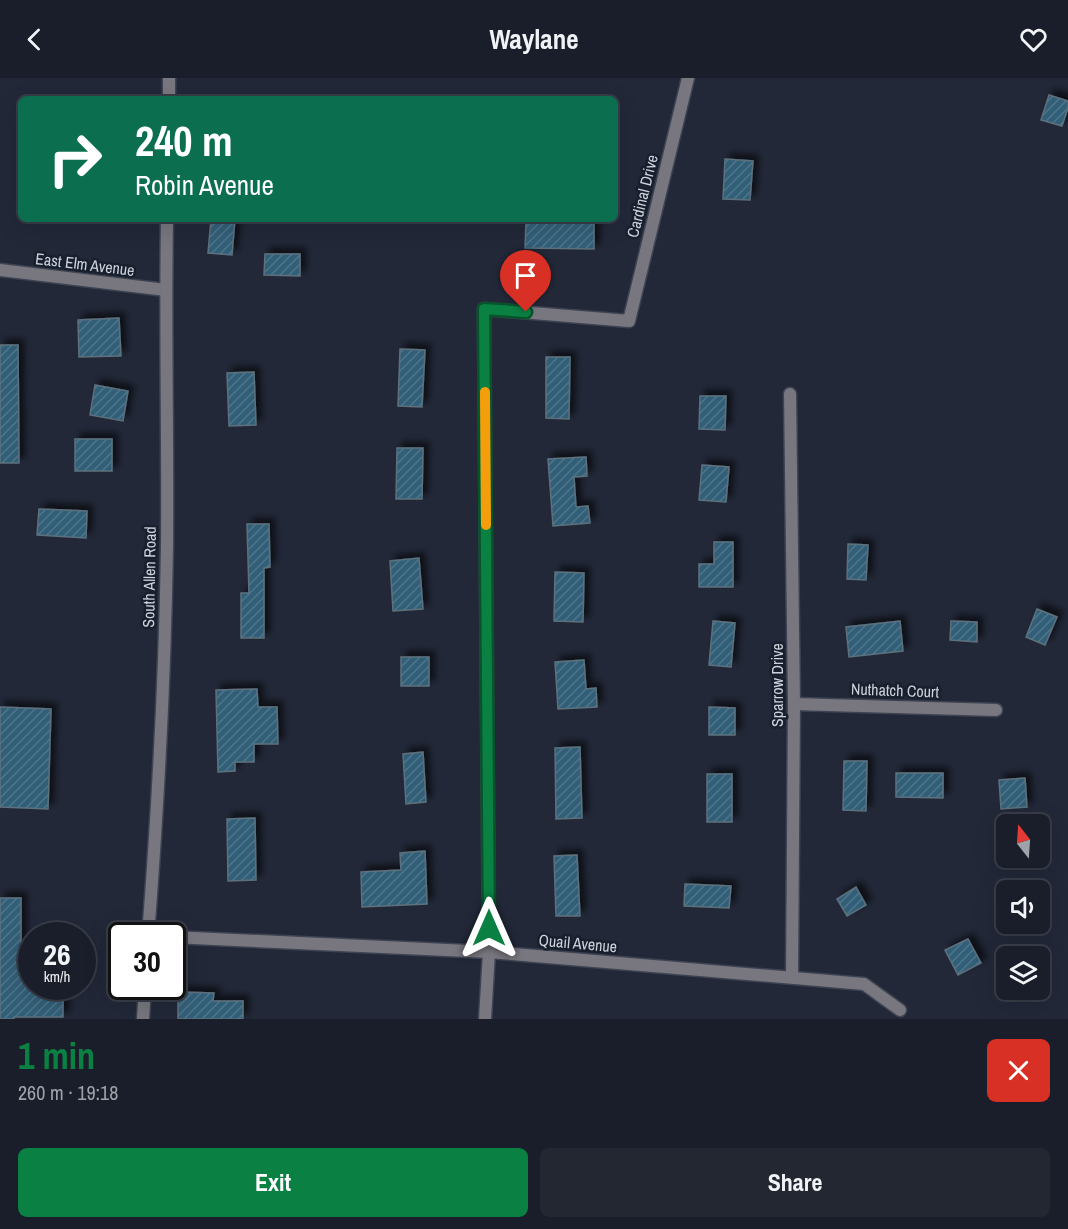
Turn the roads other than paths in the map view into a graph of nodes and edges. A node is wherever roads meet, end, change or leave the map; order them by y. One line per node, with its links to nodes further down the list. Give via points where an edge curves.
1 (169, 78): 3 (street)
2 (688, 78): 12 (street, Cardinal Drive, via 629,321 484,309)
3 (169, 96)
4 (167, 222): 6 (street, South Allen Road)
5 (0, 270): 6 (street, East Elm Avenue)
6 (166, 290): 10 (street, South Allen Road, via 165,623)
7 (790, 394): 8 (street, Sparrow Drive)
8 (794, 704): 9 (street, Nuthatch Court); 13 (street, Sparrow Drive)
9 (996, 710)
10 (149, 922)
11 (186, 938): 12 (street, Quail Avenue)
12 (489, 952): 13 (street, Quail Avenue); 17 (street)
13 (792, 977): 15 (street, Quail Avenue, via 864,984)
14 (143, 1000): 16 (street)
15 (900, 1010)
16 (142, 1019)
17 (485, 1019)

